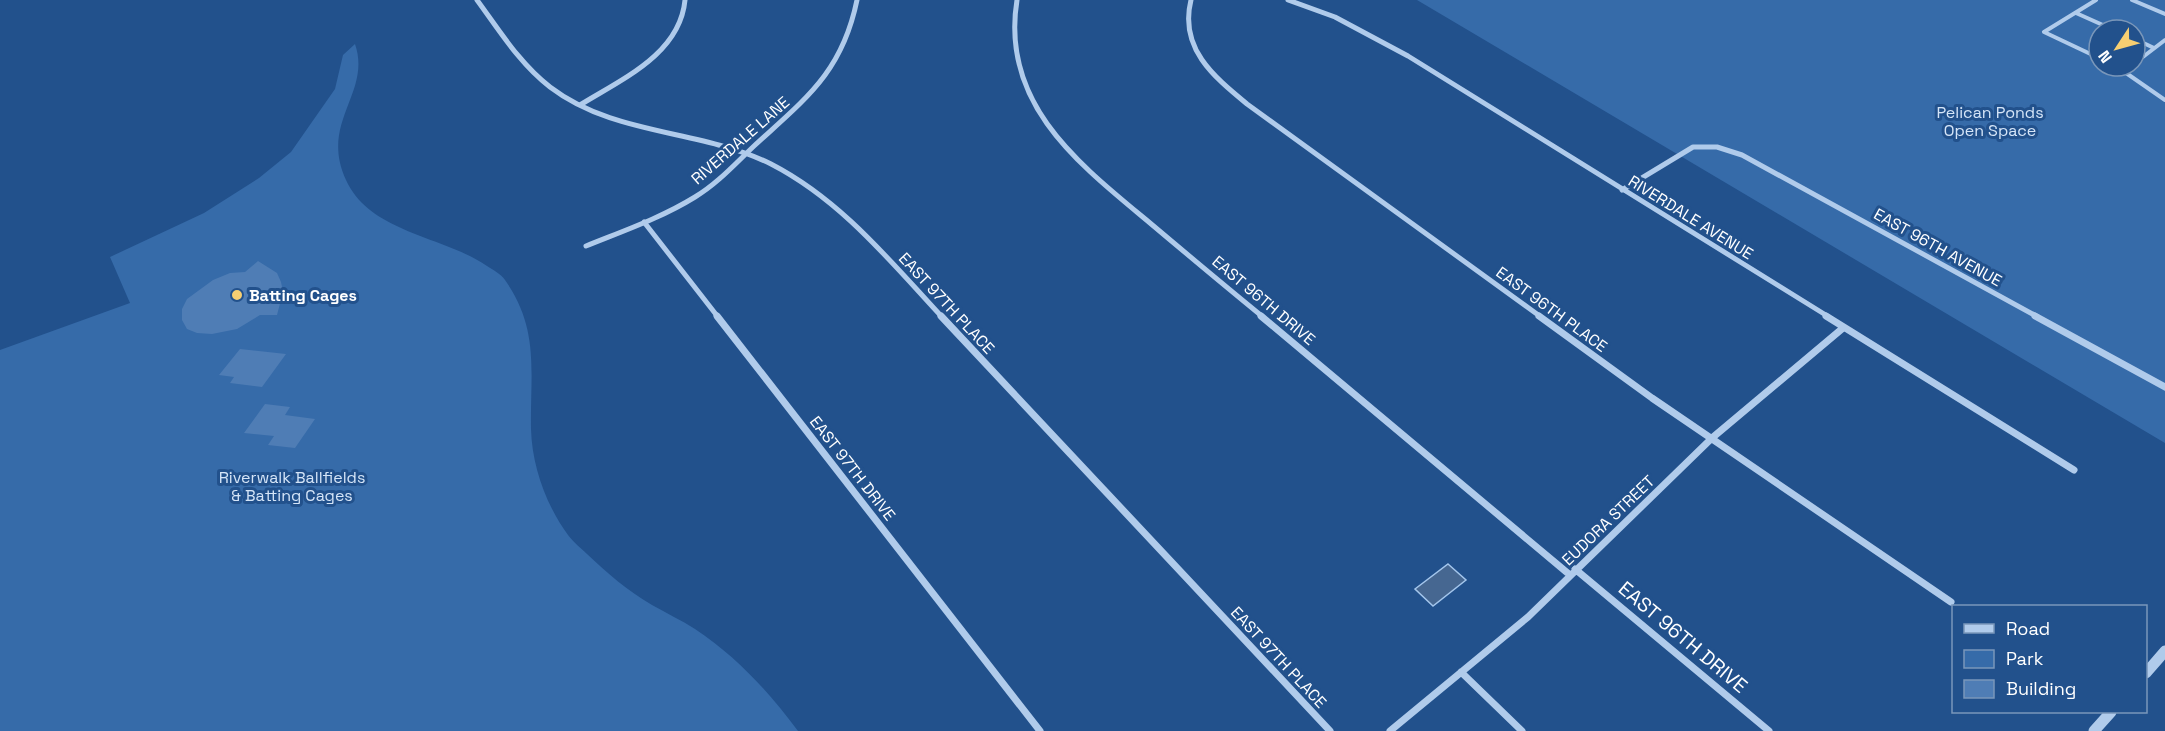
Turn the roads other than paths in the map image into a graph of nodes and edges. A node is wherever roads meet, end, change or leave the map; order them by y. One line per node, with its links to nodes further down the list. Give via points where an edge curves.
1 (477, 0): 19 (street, EAST 97TH PLACE, via 528,65 560,94)
2 (685, 0): 19 (street, via 683,20 669,42)
3 (857, 0): 20 (street, RIVERDALE LANE, via 851,33 828,75)
4 (1017, 0): 28 (street, EAST 96TH DRIVE, via 1015,49 1024,80 1052,131 1083,166)
5 (1191, 0): 26 (street, EAST 96TH PLACE, via 1186,22 1188,34 1223,85 1652,399)
6 (1288, 0): 21 (street, RIVERDALE AVENUE, via 1327,12 1368,33)
7 (2096, 0): 9 (lane)
8 (2132, 0): 10 (lane)
9 (2076, 13): 11 (lane); 15 (lane, via 2044,32)
10 (2165, 14)
11 (2087, 18)
12 (2165, 40): 14 (lane)
13 (2147, 45): 14 (lane)
14 (2154, 48): 16 (lane)
15 (2087, 52)
16 (2147, 54)
17 (2136, 78): 18 (lane)
18 (2165, 100)
19 (580, 105): 20 (street, EAST 97TH PLACE, via 621,123)
20 (747, 153): 22 (street, RIVERDALE LANE, via 706,190); 35 (street, EAST 97TH PLACE, via 800,179 851,220)
21 (1622, 190): 24 (street, RIVERDALE AVENUE); 25 (street, EAST 96TH AVENUE, via 1693,147 1718,147 1742,155)
22 (644, 222): 23 (street, RIVERDALE LANE); 34 (street, EAST 97TH DRIVE)
23 (586, 246)
24 (1844, 328): 26 (street, EUDORA STREET); 27 (street, RIVERDALE AVENUE)
25 (2165, 387)
26 (1712, 438): 28 (street, EUDORA STREET); 29 (street, EAST 96TH PLACE)
27 (2074, 470)
28 (1573, 572): 32 (street, EUDORA STREET, via 1528,618); 38 (street, EAST 96TH DRIVE)
29 (1951, 602)
30 (2165, 651): 31 (street)
31 (2147, 671)
32 (1461, 672): 36 (street, EUDORA STREET); 37 (street)
33 (2109, 713): 39 (street)
34 (1040, 731)
35 (1330, 731)
36 (1390, 731)
37 (1522, 731)
38 (1769, 731)
39 (2094, 731)

